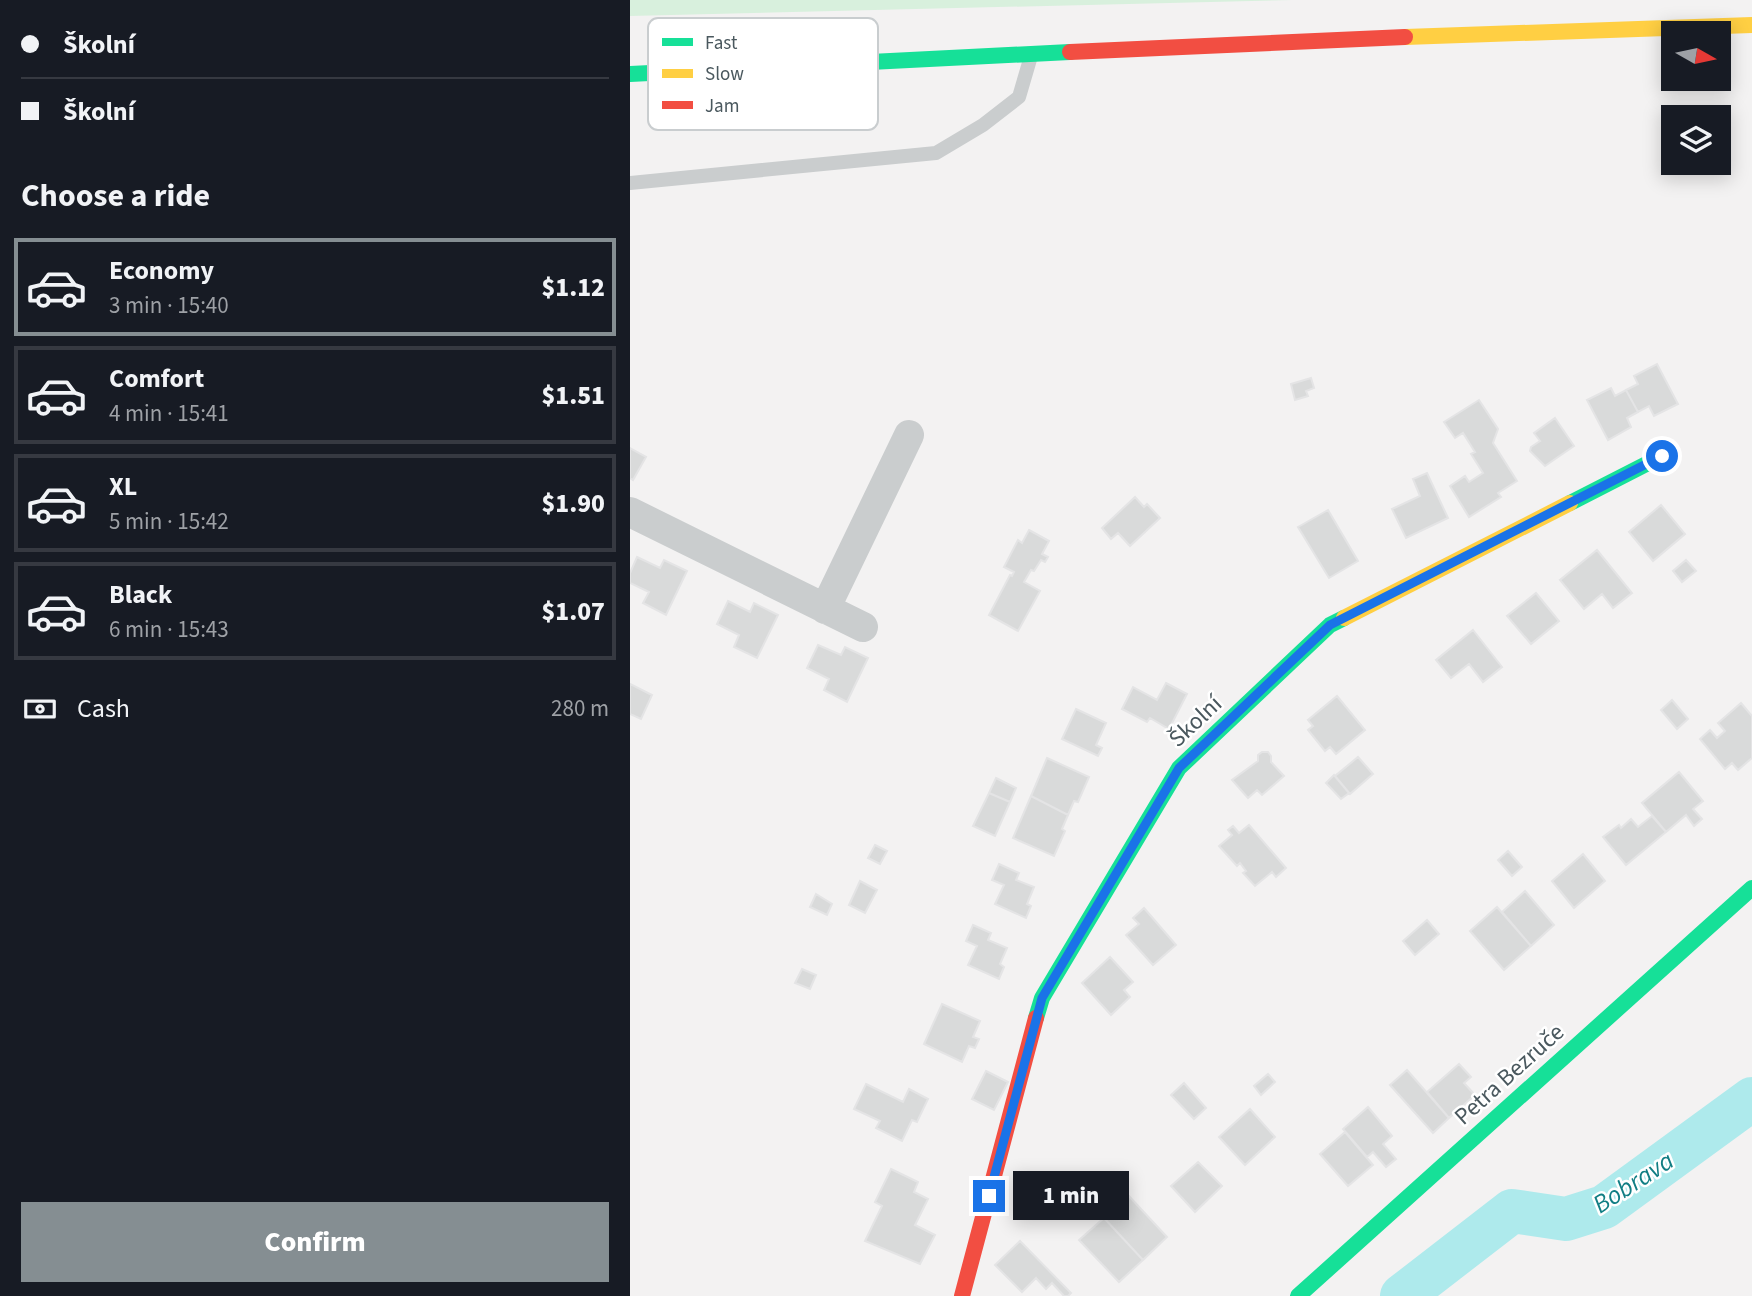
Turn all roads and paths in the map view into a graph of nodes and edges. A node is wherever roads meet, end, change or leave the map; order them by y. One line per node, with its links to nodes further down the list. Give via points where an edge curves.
1 (1752, 25): 2 (street)
2 (1032, 54): 3 (street); 6 (lane, via 1019,97 936,153)
3 (878, 62)
4 (648, 73): 5 (street)
5 (630, 74)
6 (630, 183)
7 (909, 435): 10 (street)
8 (1662, 456): 13 (street, Školní, via 1330,625 1179,768 1042,998)
9 (630, 512): 10 (street)
10 (825, 609): 11 (street)
11 (863, 627)
12 (1752, 888): 14 (street, Petra Bezruče)
13 (962, 1296)
14 (1298, 1296)

